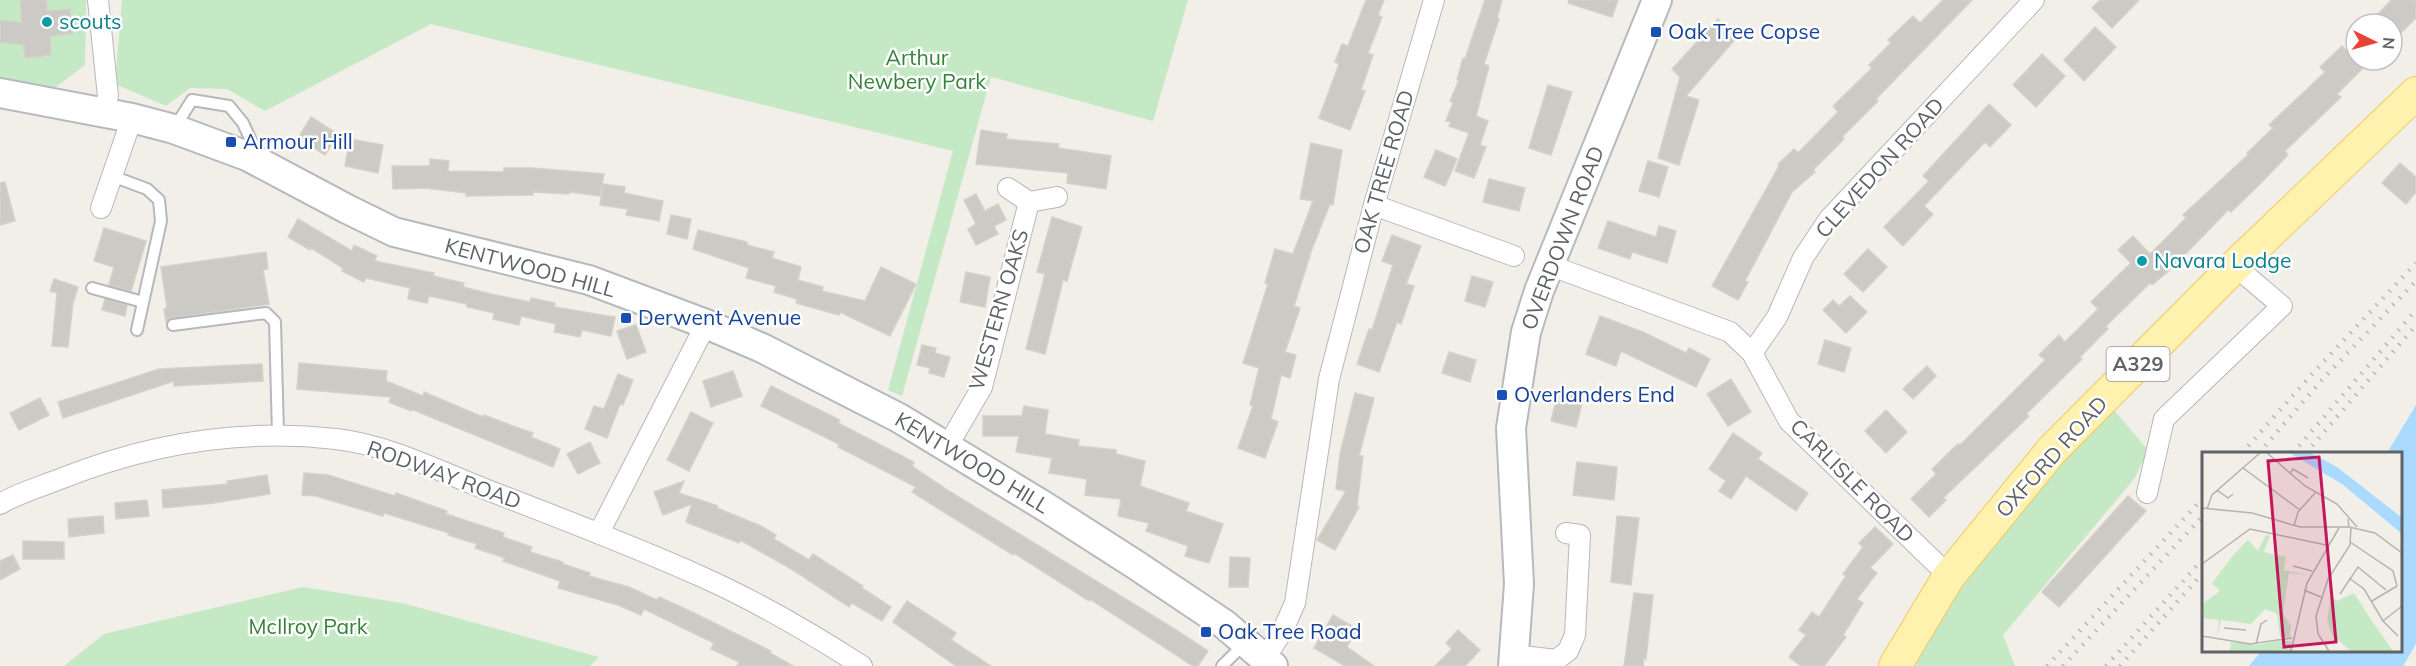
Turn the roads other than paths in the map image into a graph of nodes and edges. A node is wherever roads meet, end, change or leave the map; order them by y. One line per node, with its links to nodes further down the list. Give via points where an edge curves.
1 (98, 0): 7 (street, via 108,96)
2 (1434, 0): 15 (street, OAK TREE ROAD)
3 (1657, 0): 18 (street, OVERDOWN ROAD)
4 (2034, 0): 25 (street, CLEVEDON ROAD, via 1829,219 1803,258 1777,317)
5 (0, 93): 7 (street, KENTWOOD HILL)
6 (2416, 93): 19 (main road, OXFORD ROAD / A329)
7 (104, 112): 8 (street, KENTWOOD HILL)
8 (132, 118): 9 (street, KENTWOOD HILL); 11 (street)
9 (174, 129): 10 (street, KENTWOOD HILL); 10 (lane, via 192,100 229,106 243,123)
10 (262, 165): 22 (street, KENTWOOD HILL, via 394,232 589,280)
11 (112, 176): 16 (street); 21 (lane, via 147,189 159,200 161,221)
12 (1008, 188): 14 (street, WESTERN OAKS)
13 (1057, 197): 14 (street, WESTERN OAKS)
14 (1029, 201): 27 (street, WESTERN OAKS, via 982,387)
15 (1374, 205): 17 (street); 33 (street, OAK TREE ROAD, via 1329,379 1295,603 1282,632)
16 (101, 208)
17 (1514, 256)
18 (1550, 265): 25 (street, CARLISLE ROAD, via 1730,332); 34 (street, OVERDOWN ROAD, via 1526,332 1511,428 1519,584)
19 (2235, 266): 28 (street, via 2282,306 2164,419); 32 (main road, OXFORD ROAD / A329, via 2052,450)
20 (92, 288): 21 (lane)
21 (143, 302): 24 (lane)
22 (706, 324): 27 (street, KENTWOOD HILL, via 795,363); 30 (street)
23 (173, 325): 26 (lane, via 266,313 275,322)
24 (137, 330)
25 (1752, 353): 32 (street, CARLISLE ROAD, via 1788,421)
26 (278, 434): 29 (street, RODWAY ROAD, via 210,438 129,454); 30 (street, RODWAY ROAD, via 338,439 380,449)
27 (947, 447): 33 (street, KENTWOOD HILL, via 1136,565)
28 (2147, 493)
29 (3, 495)
30 (599, 533): 35 (street, RODWAY ROAD, via 702,577 822,640)
31 (1566, 533): 34 (street, via 1580,535 1575,635 1568,651 1556,660)
32 (1949, 576): 37 (main road, OXFORD ROAD / A329)
33 (1262, 655): 36 (lane)
34 (1514, 661)
35 (862, 666)
36 (1222, 666)
37 (1895, 666)

